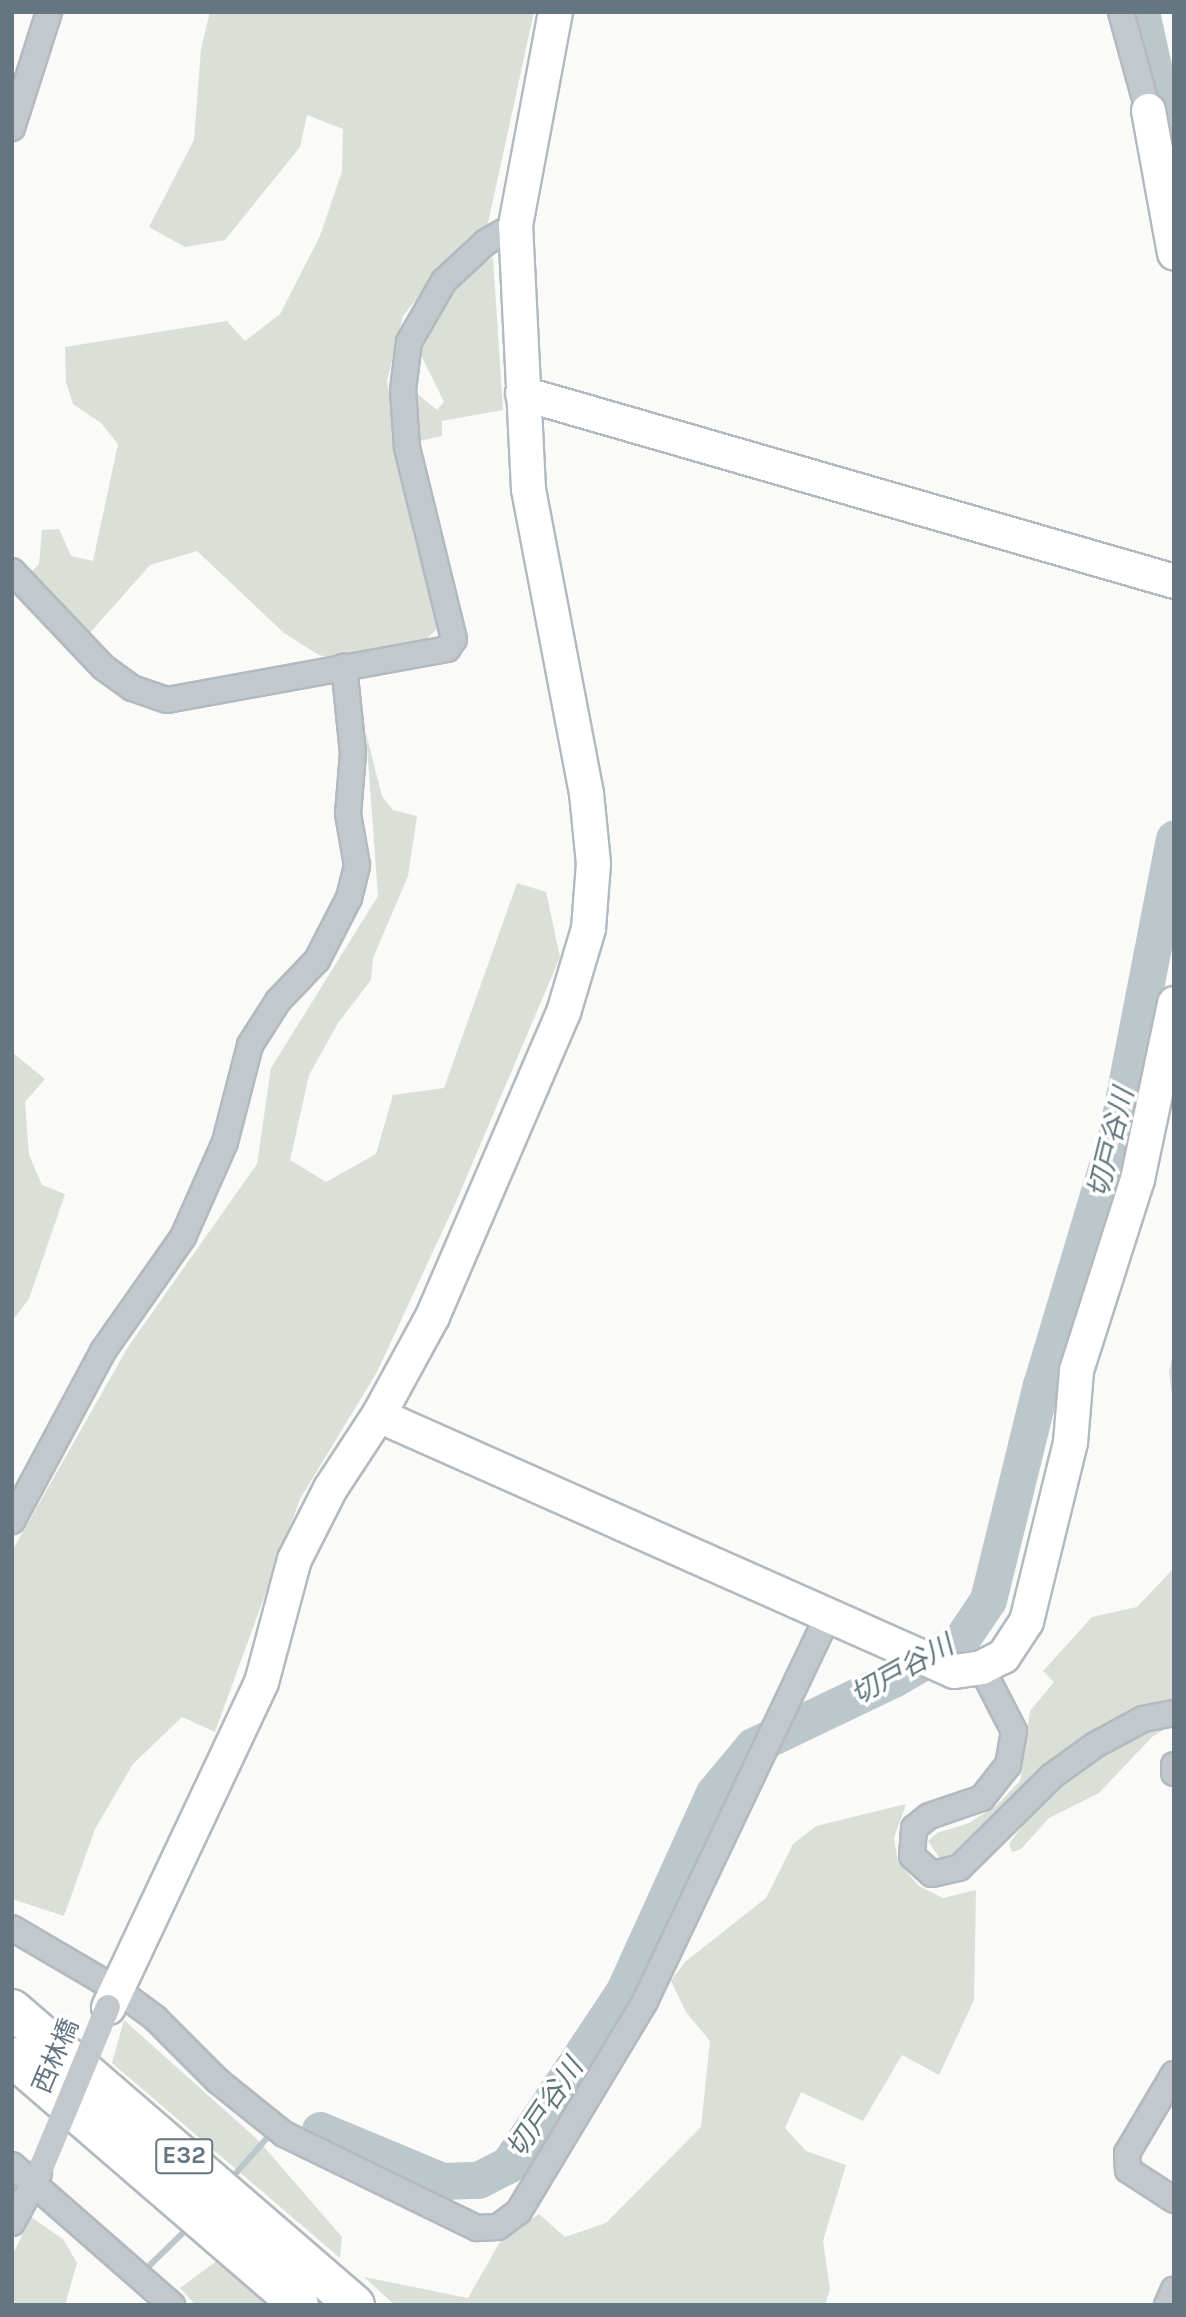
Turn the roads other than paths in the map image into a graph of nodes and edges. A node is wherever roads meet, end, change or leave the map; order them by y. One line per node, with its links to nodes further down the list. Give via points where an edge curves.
1 (49, 12): 5 (street)
2 (555, 12): 6 (street)
3 (1121, 12): 4 (street)
4 (1148, 110): 7 (street)
5 (12, 128)
6 (516, 225): 8 (street); 11 (street, via 486,242 444,282 409,342 403,390 407,447 454,639 447,649)
7 (1174, 253)
8 (523, 393): 10 (street); 13 (street, via 528,489 586,793 593,863 587,928 563,1012 432,1316)
9 (12, 570): 11 (street, via 103,667 132,688 167,700)
10 (1174, 582)
11 (344, 666): 14 (street, via 353,753 348,814 357,865 349,898 317,960 278,1001 250,1045 225,1142 183,1237 103,1351)
12 (1174, 1003): 16 (street, via 1137,1179 1076,1370 1068,1454 1026,1621 1003,1656)
13 (378, 1415): 15 (street); 21 (street, via 330,1488 294,1559 261,1682)
14 (12, 1521)
15 (828, 1616): 16 (street, via 954,1671); 21 (street, via 645,2001 519,2211 498,2227 477,2228 285,2134 218,2081 155,2018)
16 (981, 1667): 17 (street, via 1014,1731 1008,1765 982,1798 929,1816 914,1828 912,1857 932,1874 959,1868 1052,1776 1095,1745 1143,1719)
17 (1174, 1713)
18 (1174, 1765): 19 (street)
19 (1174, 1773)
20 (12, 1928): 21 (street)
21 (112, 1998): 26 (street, 西林橋, bridge)
22 (12, 2009): 32 (highway, E32)
23 (12, 2057): 31 (highway, E32)
24 (1174, 2074): 27 (street, via 1127,2152 1128,2170)
25 (12, 2165): 26 (street)
26 (37, 2176): 28 (street, 西林橋); 30 (street)
27 (1174, 2200)
28 (12, 2223)
29 (1174, 2289): 33 (street)
30 (172, 2305)
31 (299, 2305)
32 (355, 2305)
33 (1167, 2305)

